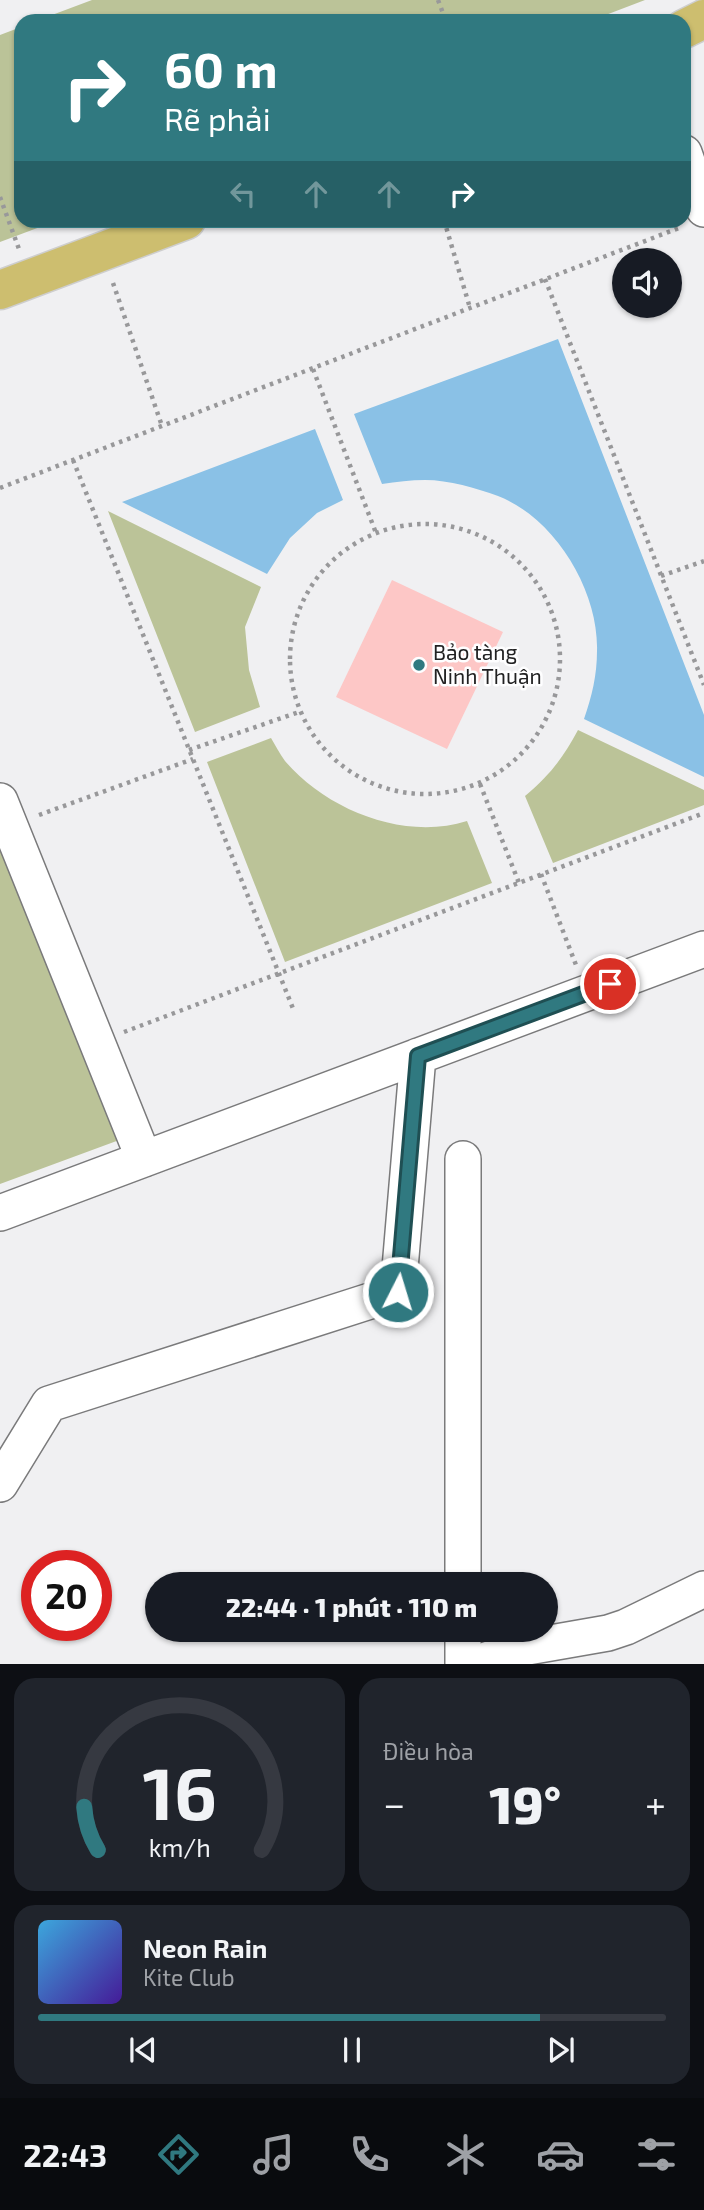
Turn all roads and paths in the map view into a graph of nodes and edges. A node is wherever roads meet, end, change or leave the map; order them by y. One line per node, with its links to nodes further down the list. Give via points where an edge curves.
1 (0, 197): 7 (path)
2 (165, 228): 5 (main road)
3 (446, 228): 8 (path)
4 (668, 228): 6 (path)
5 (103, 252): 7 (main road); 10 (path)
6 (545, 279): 8 (path); 15 (path)
7 (15, 285)
8 (470, 308): 9 (path)
9 (313, 369): 10 (path); 13 (path)
10 (162, 426): 11 (path)
11 (73, 460): 12 (path); 18 (path)
12 (0, 488)
13 (376, 533): 17 (path, via 339,554 310,587 293,627 289,669); 20 (path, via 422,523 468,530 510,551 541,586 559,629 561,676 547,721 519,758)
14 (704, 561): 15 (path)
15 (661, 576): 16 (path)
16 (704, 685)
17 (299, 712): 18 (path); 20 (path, via 321,748 355,776 395,792 438,795)
18 (189, 750): 19 (path)
19 (193, 759): 21 (path); 26 (path)
20 (480, 784): 24 (path)
21 (5, 813): 29 (street)
22 (704, 813): 23 (path)
23 (541, 874): 24 (path); 27 (path)
24 (519, 883): 26 (path)
25 (704, 948): 27 (street)
26 (279, 974): 28 (path); 29 (path)
27 (586, 993): 30 (street)
28 (294, 1012)
29 (97, 1042): 31 (street)
30 (418, 1056): 31 (street); 34 (street, via 398,1292 49,1404)
31 (144, 1158): 33 (street)
32 (463, 1158): 35 (street)
33 (0, 1213)
34 (0, 1484)
35 (463, 1572)
36 (704, 1589): 39 (street, via 608,1633 522,1648)
37 (463, 1642): 38 (street)
38 (463, 1664)
39 (474, 1664)

